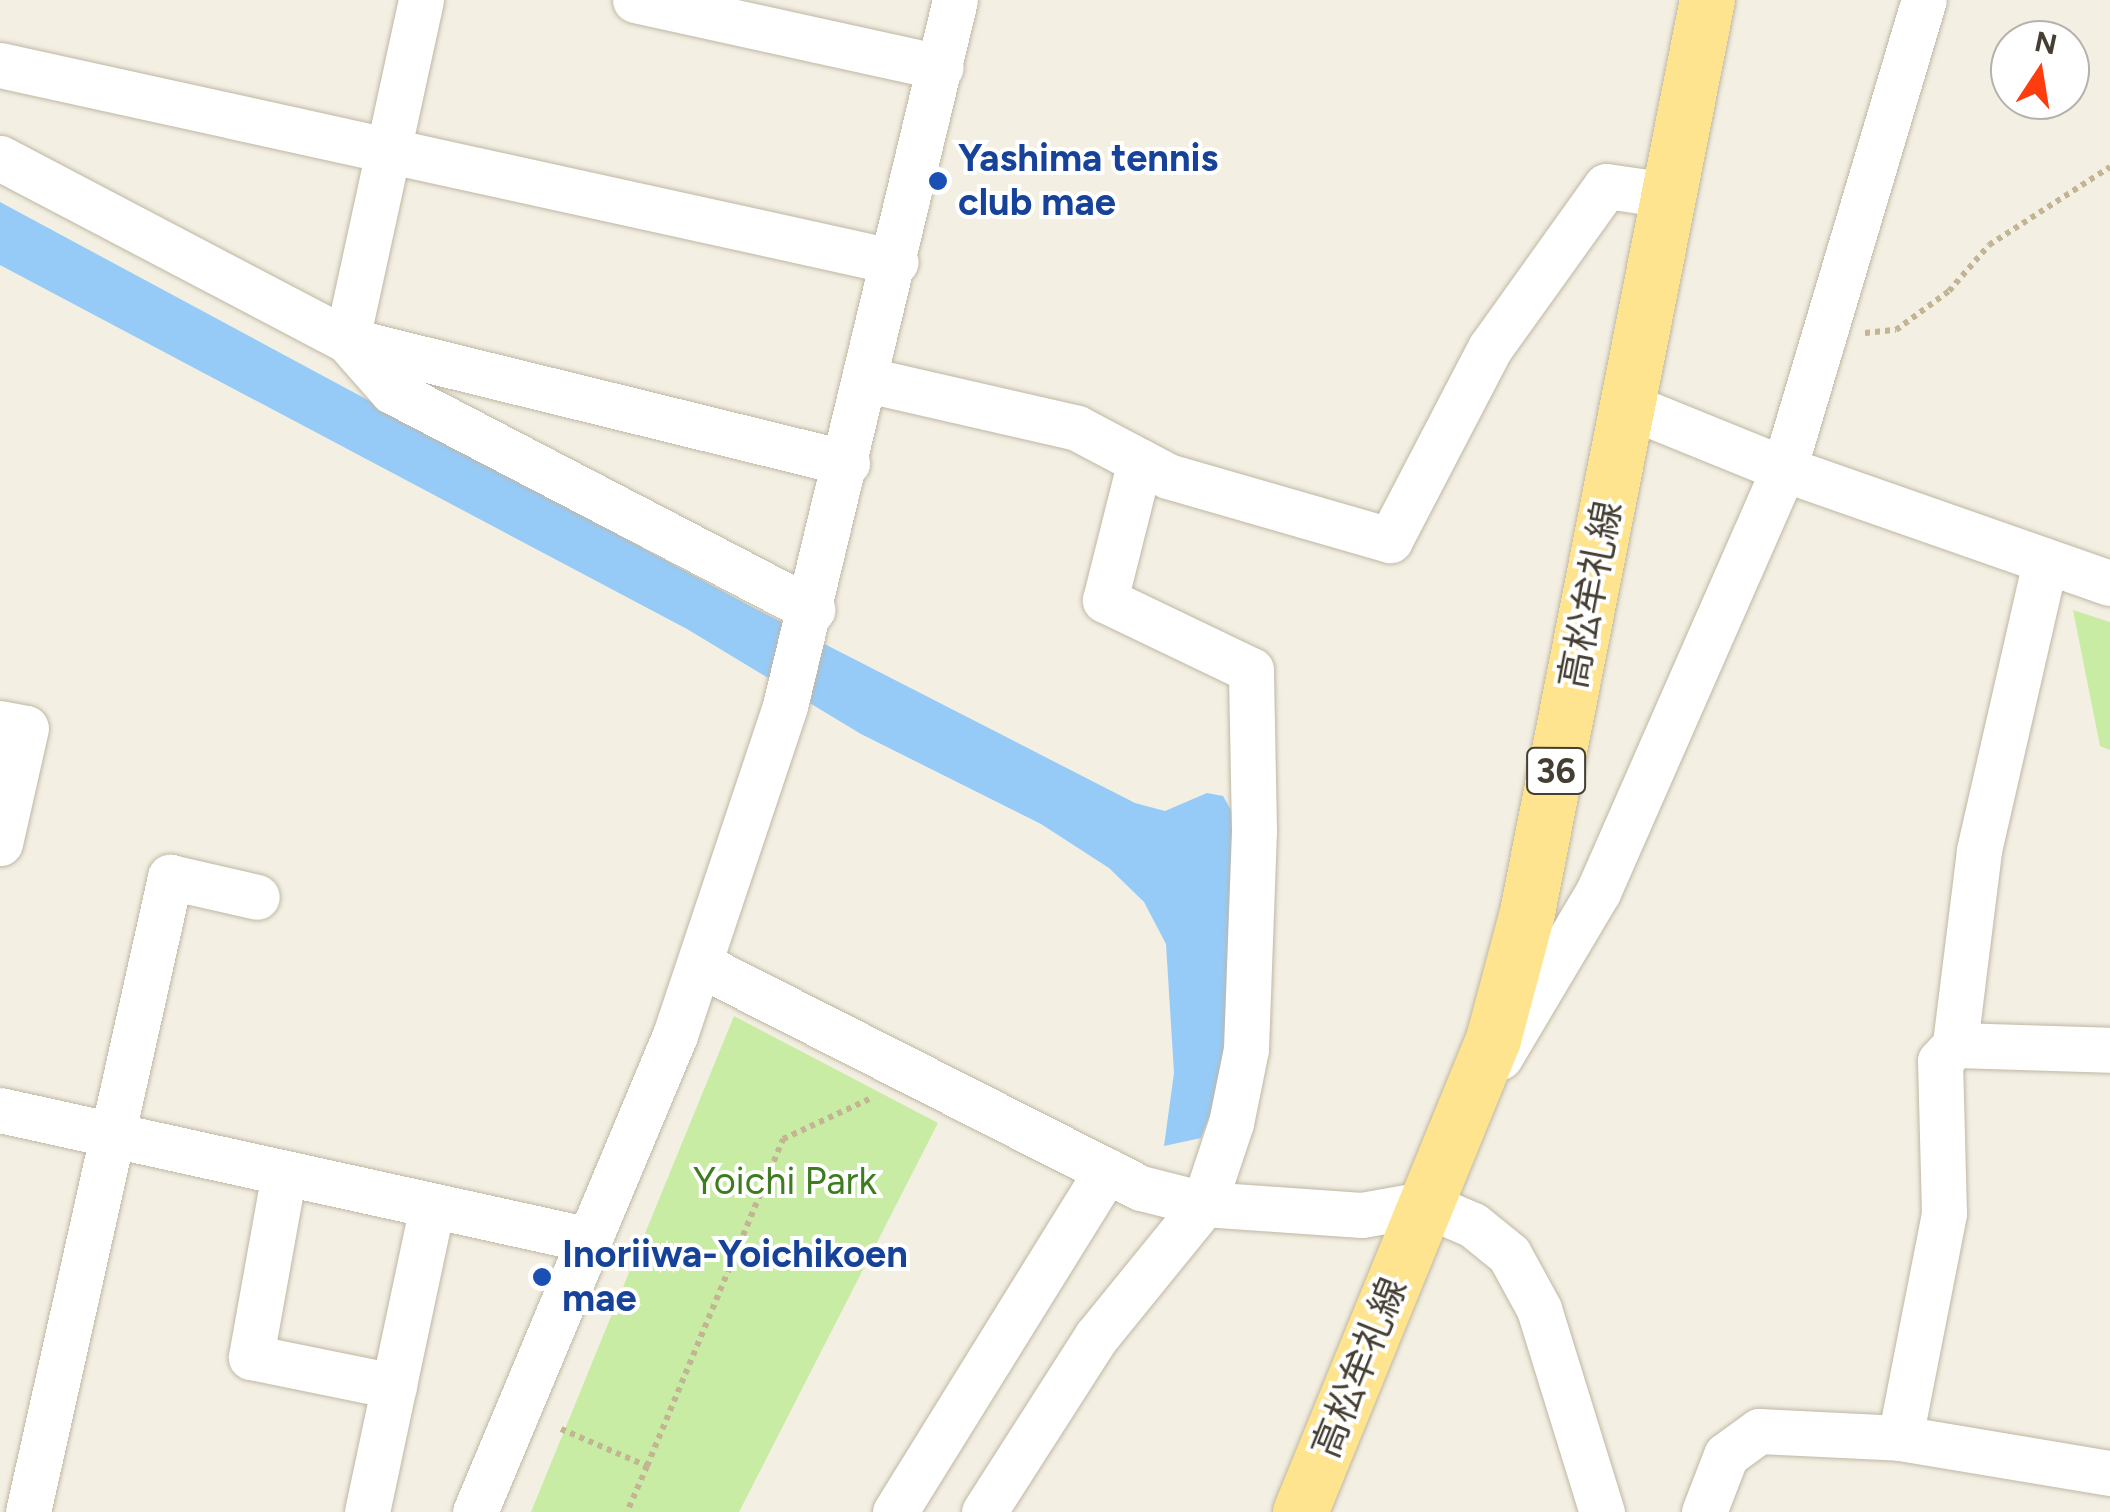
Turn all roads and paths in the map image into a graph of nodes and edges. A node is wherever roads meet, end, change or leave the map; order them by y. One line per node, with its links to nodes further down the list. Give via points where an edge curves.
1 (420, 0): 8 (street)
2 (635, 0): 7 (street)
3 (956, 0): 7 (street)
4 (1708, 0): 11 (main road, 高松牟礼線 / 36)
5 (1924, 0): 13 (street)
6 (0, 65): 8 (street)
7 (940, 67): 12 (street)
8 (386, 150): 12 (street); 14 (street)
9 (0, 158): 14 (street)
10 (2110, 167): 13 (path, via 1988,245 1949,291 1896,330)
11 (1668, 195): 16 (main road, 高松牟礼線 / 36); 17 (street, via 1606,186 1490,348 1390,540 1168,476)
12 (896, 262): 15 (street)
13 (1824, 339): 19 (street)
14 (347, 340): 18 (street); 22 (street, via 392,391)
15 (868, 380): 17 (street, via 1077,428); 18 (street)
16 (1630, 406): 19 (street); 30 (main road, 高松牟礼線 / 36, via 1527,912 1493,1039)
17 (1140, 461): 35 (street, via 1104,600 1251,670 1254,830 1246,1049)
18 (847, 463): 22 (street)
19 (1784, 469): 20 (street); 30 (street, via 1598,892 1511,1042)
20 (2045, 562): 21 (street); 27 (street, via 1979,851)
21 (2110, 584)
22 (810, 618): 26 (street)
23 (0, 722): 24 (street, via 26,728)
24 (0, 843)
25 (257, 897): 32 (street, via 170,877)
26 (701, 965): 33 (street); 38 (street)
27 (1955, 1044): 28 (street); 41 (street, via 1940,1061 1944,1213)
28 (2110, 1050)
29 (882, 1094): 42 (path, via 783,1139)
30 (1468, 1098): 36 (main road, 高松牟礼線 / 36)
31 (0, 1110): 32 (street)
32 (112, 1135): 34 (street); 44 (street)
33 (1108, 1170): 35 (street, via 1141,1188); 48 (street)
34 (284, 1173): 37 (street); 39 (street, via 251,1357)
35 (1204, 1204): 36 (street, via 1362,1215); 49 (street, via 1096,1337)
36 (1424, 1204): 50 (main road, 高松牟礼線 / 36); 51 (street, via 1473,1225 1509,1254 1539,1310)
37 (432, 1206): 38 (street); 39 (street)
38 (590, 1240): 46 (street)
39 (394, 1386): 45 (street)
40 (561, 1429): 42 (path)
41 (1900, 1438): 43 (street); 52 (street, via 1759,1431 1726,1455)
42 (646, 1466): 47 (path)
43 (2110, 1472)
44 (28, 1512)
45 (367, 1512)
46 (476, 1512)
47 (627, 1512)
48 (895, 1512)
49 (984, 1512)
50 (1300, 1512)
51 (1602, 1512)
52 (1704, 1512)

